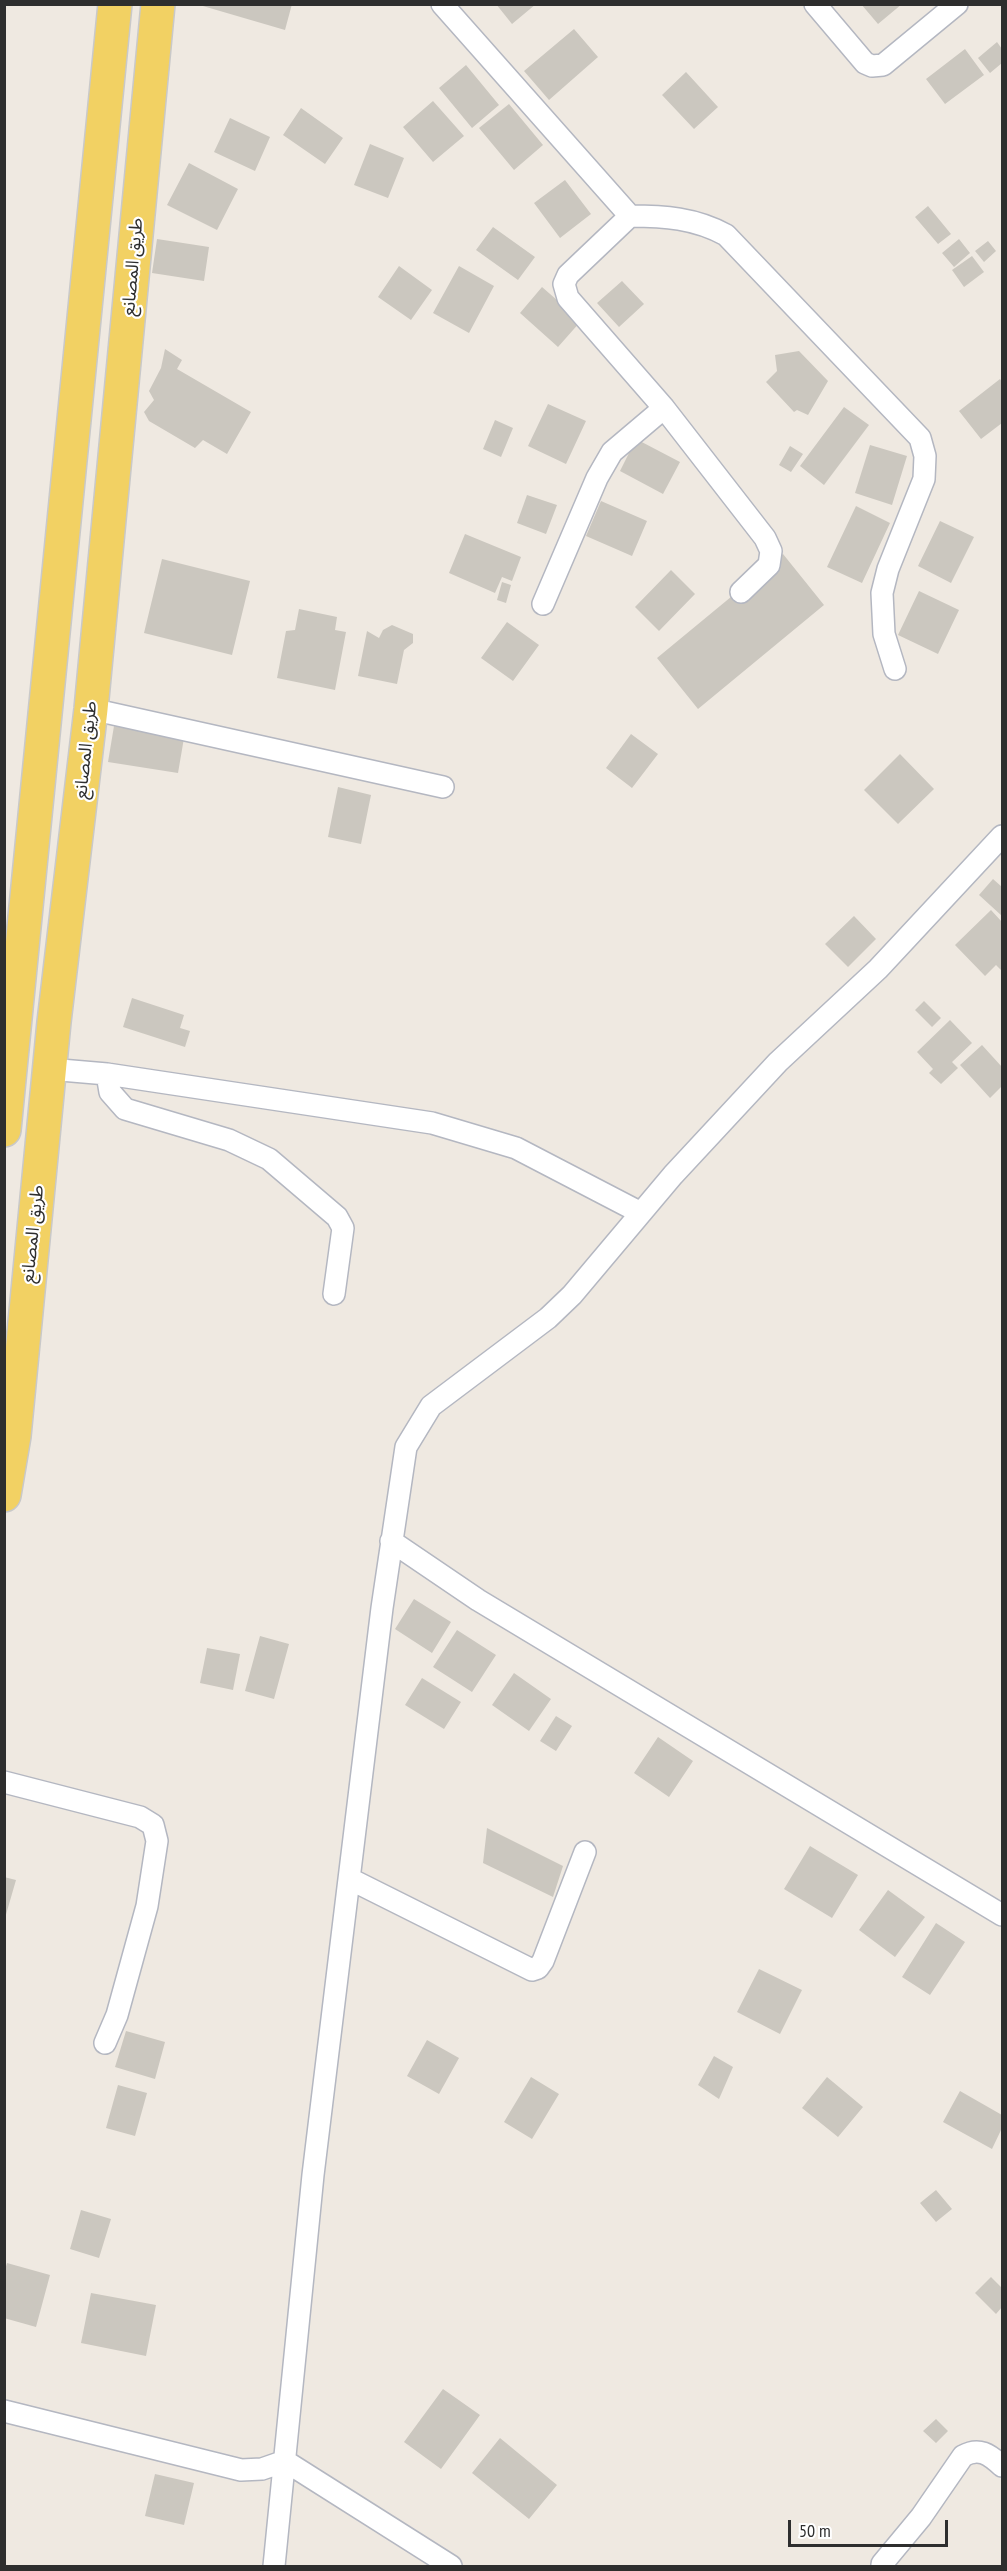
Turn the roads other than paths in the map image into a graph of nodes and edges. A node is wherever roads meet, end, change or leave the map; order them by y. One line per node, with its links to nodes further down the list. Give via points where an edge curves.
1 (115, 4): 14 (main road)
2 (158, 4): 11 (main road, طريق المصانع)
3 (442, 4): 6 (street)
4 (815, 4): 5 (street, via 865,63 872,66 883,65)
5 (957, 4)
6 (630, 216): 7 (street, via 568,275 564,284 568,298); 10 (street, via 686,219 726,235 920,438 924,479 882,593 884,634)
7 (664, 408): 8 (street, via 771,550 770,565); 9 (street, via 612,452)
8 (741, 592)
9 (543, 603)
10 (896, 669)
11 (91, 709): 12 (street); 15 (main road, طريق المصانع)
12 (443, 787)
13 (998, 849): 18 (street, via 778,1062)
14 (11, 1001): 17 (main road)
15 (49, 1069): 16 (street); 20 (main road, طريق المصانع, via 14,1436)
16 (108, 1074): 18 (street, via 432,1123 516,1148); 19 (street, via 110,1092 125,1109 229,1140 269,1159 338,1217 344,1228)
17 (4, 1130)
18 (641, 1213): 21 (street, via 548,1318 431,1406 406,1447)
19 (334, 1294)
20 (4, 1495)
21 (391, 1542): 24 (street); 25 (street, via 488,1606)
22 (4, 1782): 26 (street, via 140,1817 153,1826 157,1841 147,1906 117,2015)
23 (585, 1852): 24 (street, via 543,1961 532,1970)
24 (350, 1879): 28 (street, via 312,2175)
25 (1002, 1915)
26 (105, 2043)
27 (4, 2411): 28 (street, via 242,2470)
28 (285, 2461): 31 (street); 32 (street)
29 (1002, 2466): 30 (street, via 981,2451 963,2456)
30 (882, 2564)
31 (273, 2566)
32 (451, 2566)

